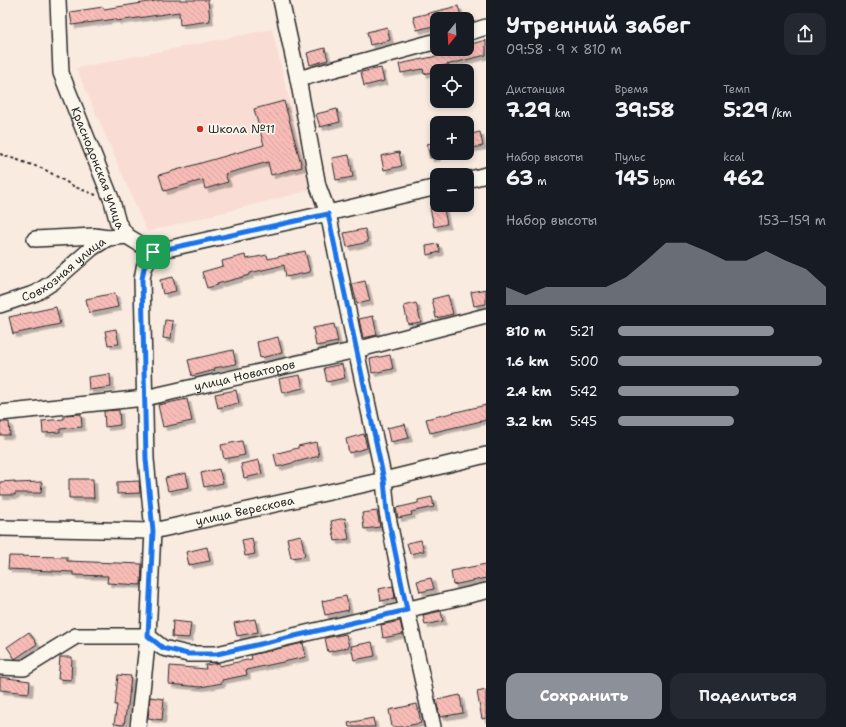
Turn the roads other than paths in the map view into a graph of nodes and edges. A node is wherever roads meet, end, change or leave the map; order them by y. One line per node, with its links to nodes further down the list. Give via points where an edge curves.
1 (58, 0): 11 (street, Краснодонская улица, via 61,73 118,223)
2 (281, 0): 6 (street)
3 (486, 27): 4 (street)
4 (474, 31)
5 (430, 43): 6 (street)
6 (298, 79): 10 (street, via 318,186)
7 (486, 175): 8 (street)
8 (474, 178)
9 (430, 189): 10 (street)
10 (328, 214): 14 (street); 17 (street)
11 (127, 236): 12 (street, Совхозная улица); 14 (street, Краснодонская улица)
12 (108, 238): 13 (street, via 94,236); 15 (street, Совхозная улица, via 36,294)
13 (35, 239)
14 (153, 252): 18 (street, via 144,268 142,279)
15 (0, 305)
16 (486, 316): 17 (street, улица Новаторов)
17 (356, 350): 18 (street, улица Новаторов); 21 (street)
18 (145, 398): 19 (street, улица Новаторов); 23 (street, via 146,459)
19 (0, 413)
20 (486, 455): 21 (street, улица Верескова)
21 (384, 480): 23 (street, улица Верескова); 25 (street, via 387,512)
22 (0, 528): 23 (street, улица Верескова)
23 (153, 531): 26 (street)
24 (486, 591): 25 (street)
25 (407, 610): 26 (street, via 217,654 188,654 163,648); 29 (street)
26 (148, 636): 27 (street, via 76,636 24,668); 28 (street)
27 (0, 667)
28 (138, 727)
29 (433, 727)

